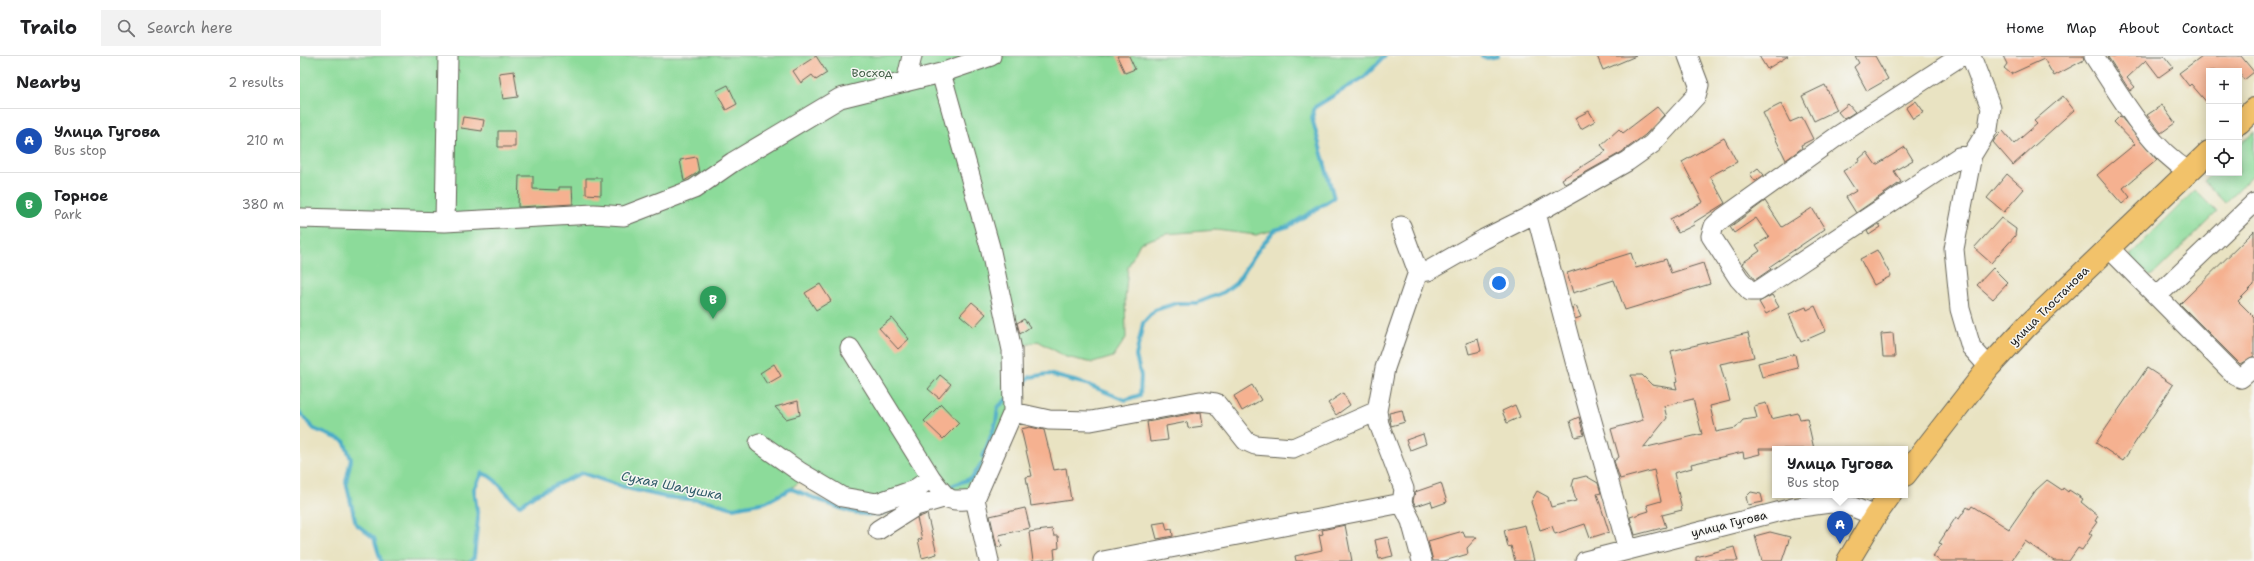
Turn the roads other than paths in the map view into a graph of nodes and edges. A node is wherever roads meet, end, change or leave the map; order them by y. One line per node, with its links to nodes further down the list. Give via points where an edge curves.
1 (448, 56): 18 (street)
2 (912, 56): 9 (street)
3 (991, 56): 8 (street)
4 (1688, 56): 16 (street, via 1699,85 1696,96 1652,144 1628,162)
5 (1961, 56): 12 (street, via 1839,135 1729,214 1714,226 1711,236 1739,279 1750,290 1758,291 1959,157)
6 (1971, 56): 12 (street, via 1991,108 1988,128)
7 (2094, 56): 14 (street, via 2145,131 2170,159)
8 (941, 73): 9 (street); 27 (street, via 990,247 1012,350)
9 (906, 82): 18 (street, via 840,98 694,188 624,216 594,214)
10 (2254, 109): 11 (main road)
11 (2242, 120)
12 (1972, 155): 24 (street, via 1954,249 1960,309 1972,347)
13 (2206, 155): 14 (main road, улица Тлостанова)
14 (2188, 172): 20 (main road, улица Тлостанова)
15 (2254, 203): 22 (street)
16 (1536, 213): 21 (street, via 1428,271); 37 (street)
17 (300, 218): 18 (street)
18 (445, 222)
19 (1401, 226): 21 (street)
20 (2108, 247): 22 (street); 24 (main road, улица Тлостанова)
21 (1418, 272): 26 (street, via 1385,368)
22 (2157, 296): 25 (street, via 2235,375 2241,378)
23 (850, 348): 30 (street)
24 (1989, 367): 29 (main road, улица Тлостанова)
25 (2254, 367)
26 (1377, 411): 27 (street, via 1293,448 1255,445 1246,441 1216,403 1200,401 1091,421 1049,420); 34 (street, via 1379,424 1404,489)
27 (1013, 412): 33 (street)
28 (759, 443): 30 (street, via 842,497 877,503 914,490)
29 (1908, 471)
30 (931, 478): 31 (street)
31 (947, 497): 33 (street, via 953,501); 36 (street, via 916,506)
32 (1888, 498): 35 (main road)
33 (975, 499): 38 (street)
34 (1402, 503): 39 (street); 40 (street, via 1411,521)
35 (1875, 516): 37 (street, улица Гугова, via 1853,507 1830,503 1793,508); 42 (main road)
36 (878, 530)
37 (1628, 550): 41 (street, улица Гугова)
38 (989, 561)
39 (1103, 561)
40 (1422, 561)
41 (1584, 561)
42 (1848, 561)

